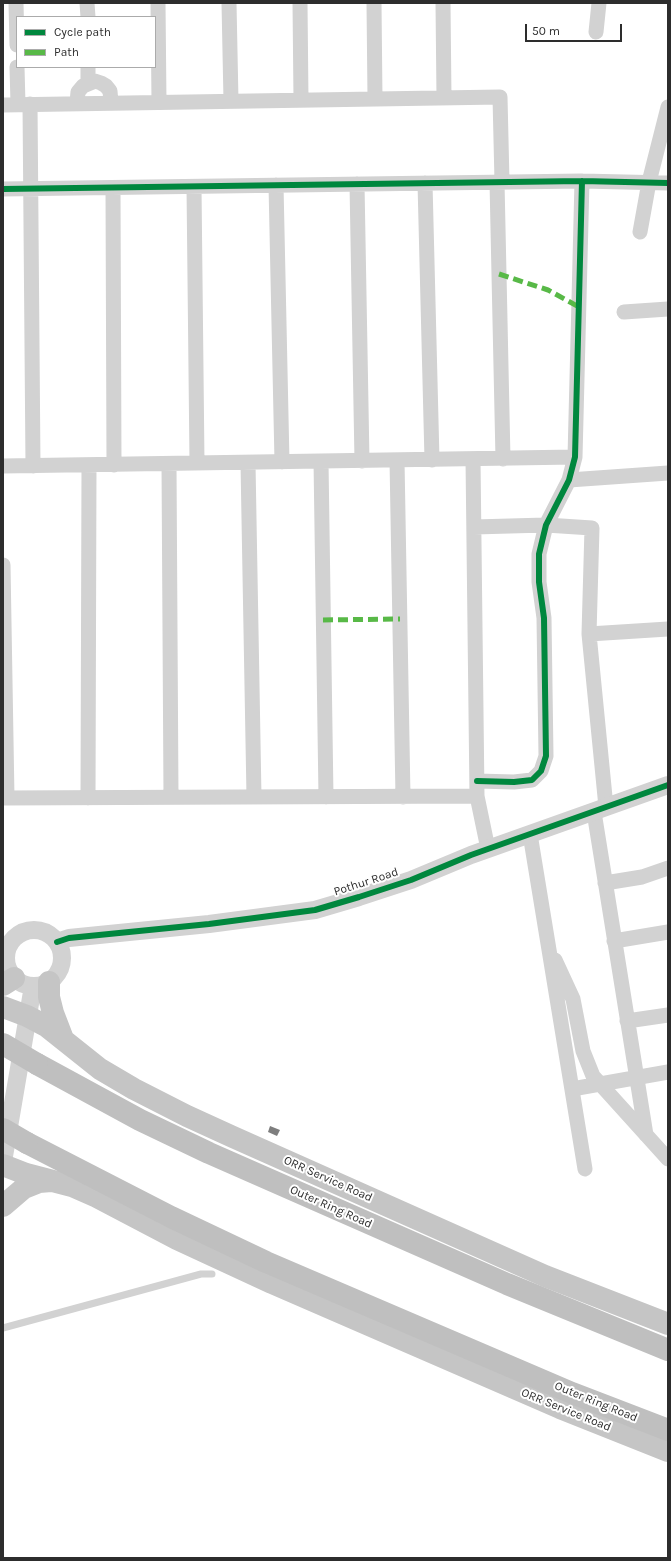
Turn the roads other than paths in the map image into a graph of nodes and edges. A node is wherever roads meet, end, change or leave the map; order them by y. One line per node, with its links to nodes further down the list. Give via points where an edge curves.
1 (16, 3): 9 (street)
2 (87, 3): 10 (street)
3 (158, 3): 19 (street)
4 (229, 3): 18 (street)
5 (300, 3): 17 (street)
6 (374, 3): 16 (street)
7 (443, 3): 15 (street)
8 (599, 3): 11 (street)
9 (16, 16)
10 (88, 16)
11 (596, 32)
12 (17, 68): 22 (street)
13 (88, 68): 14 (street)
14 (88, 83): 20 (street, via 78,92); 21 (street, via 101,82 106,86 110,91)
15 (444, 98): 16 (street); 25 (street, via 500,97)
16 (375, 99): 17 (street)
17 (301, 100): 18 (street)
18 (231, 101): 19 (street)
19 (159, 102): 21 (street)
20 (77, 103): 21 (street); 22 (street)
21 (111, 103)
22 (17, 104): 34 (street)
23 (668, 107): 26 (street)
24 (582, 181): 25 (street); 26 (street); 38 (street)
25 (500, 182): 27 (street); 40 (street)
26 (649, 182): 28 (street); 35 (street)
27 (425, 183): 29 (street); 42 (street)
28 (668, 183)
29 (357, 184): 30 (street); 44 (street)
30 (276, 186): 31 (street); 45 (street)
31 (194, 187): 32 (street); 46 (street)
32 (113, 188): 34 (street); 50 (street)
33 (3, 189): 34 (street)
34 (31, 189): 52 (street)
35 (640, 232)
36 (668, 309): 37 (street)
37 (624, 312)
38 (575, 457): 40 (street); 54 (street)
39 (473, 459): 40 (street); 42 (street); 56 (street)
40 (503, 459)
41 (397, 460): 42 (street); 44 (street); 66 (street)
42 (432, 460)
43 (321, 461): 44 (street); 45 (street); 65 (street)
44 (362, 461)
45 (282, 462): 47 (street)
46 (197, 463): 47 (street); 48 (street)
47 (248, 463): 64 (street)
48 (169, 464): 50 (street); 63 (street)
49 (89, 465): 50 (street); 52 (street); 68 (street)
50 (114, 465)
51 (3, 466): 52 (street)
52 (33, 466)
53 (668, 473): 54 (street)
54 (569, 480): 55 (street)
55 (546, 525): 56 (street); 59 (street, via 592,528); 60 (street, via 541,542 539,567 544,618 546,756 541,771 532,780)
56 (474, 527): 60 (street)
57 (3, 564): 67 (street)
58 (668, 629): 59 (street)
59 (589, 634): 69 (street)
60 (477, 781): 62 (street)
61 (668, 785): 69 (street, Pothur Road)
62 (478, 796): 66 (street); 71 (street)
63 (171, 797): 64 (street); 68 (street)
64 (254, 797): 65 (street)
65 (326, 797): 66 (street)
66 (403, 797)
67 (5, 798): 68 (street)
68 (88, 798)
69 (600, 809): 70 (street, Pothur Road); 73 (street)
70 (530, 834): 71 (street, Pothur Road); 78 (street)
71 (488, 849): 77 (street, Pothur Road, via 411,880 315,910 69,938)
72 (668, 868): 73 (street)
73 (605, 883): 76 (street)
74 (668, 932): 76 (street)
75 (7, 939): 77 (street, via 22,932 35,930 48,934); 79 (street, via 7,967)
76 (614, 941): 83 (street)
77 (57, 942): 79 (street, via 61,949 62,961 58,973)
78 (549, 948): 85 (street); 87 (street, via 573,999)
79 (25, 983): 82 (street); 84 (main road, via 49,997)
80 (3, 1007): 82 (main road, ORR Service Road)
81 (668, 1015): 83 (street)
82 (27, 1016): 84 (main road, ORR Service Road, via 46,1026); 95 (street)
83 (627, 1021): 89 (street)
84 (63, 1040): 100 (main road, ORR Service Road, via 100,1069 175,1110 546,1276)
85 (564, 1043): 87 (street); 91 (street)
86 (3, 1044): 102 (highway, Outer Ring Road, bridge, via 140,1120 209,1153 507,1284)
87 (583, 1051): 90 (street, via 593,1076)
88 (668, 1072): 89 (street)
89 (636, 1078): 90 (street); 93 (street)
90 (600, 1084): 91 (street); 93 (street)
91 (572, 1088): 96 (street)
92 (3, 1129): 103 (highway, Outer Ring Road, bridge, via 171,1217 266,1262 572,1393)
93 (646, 1135): 94 (street)
94 (668, 1159)
95 (3, 1163): 97 (main road, ORR Service Road, via 26,1174)
96 (585, 1169)
97 (52, 1181): 98 (main road, via 39,1182 24,1188); 104 (main road, ORR Service Road, via 97,1197 177,1238 350,1318 560,1408)
98 (3, 1206)
99 (212, 1274): 101 (lane, via 201,1274)
100 (668, 1324)
101 (3, 1328)
102 (668, 1350)
103 (668, 1430)
104 (668, 1451)

